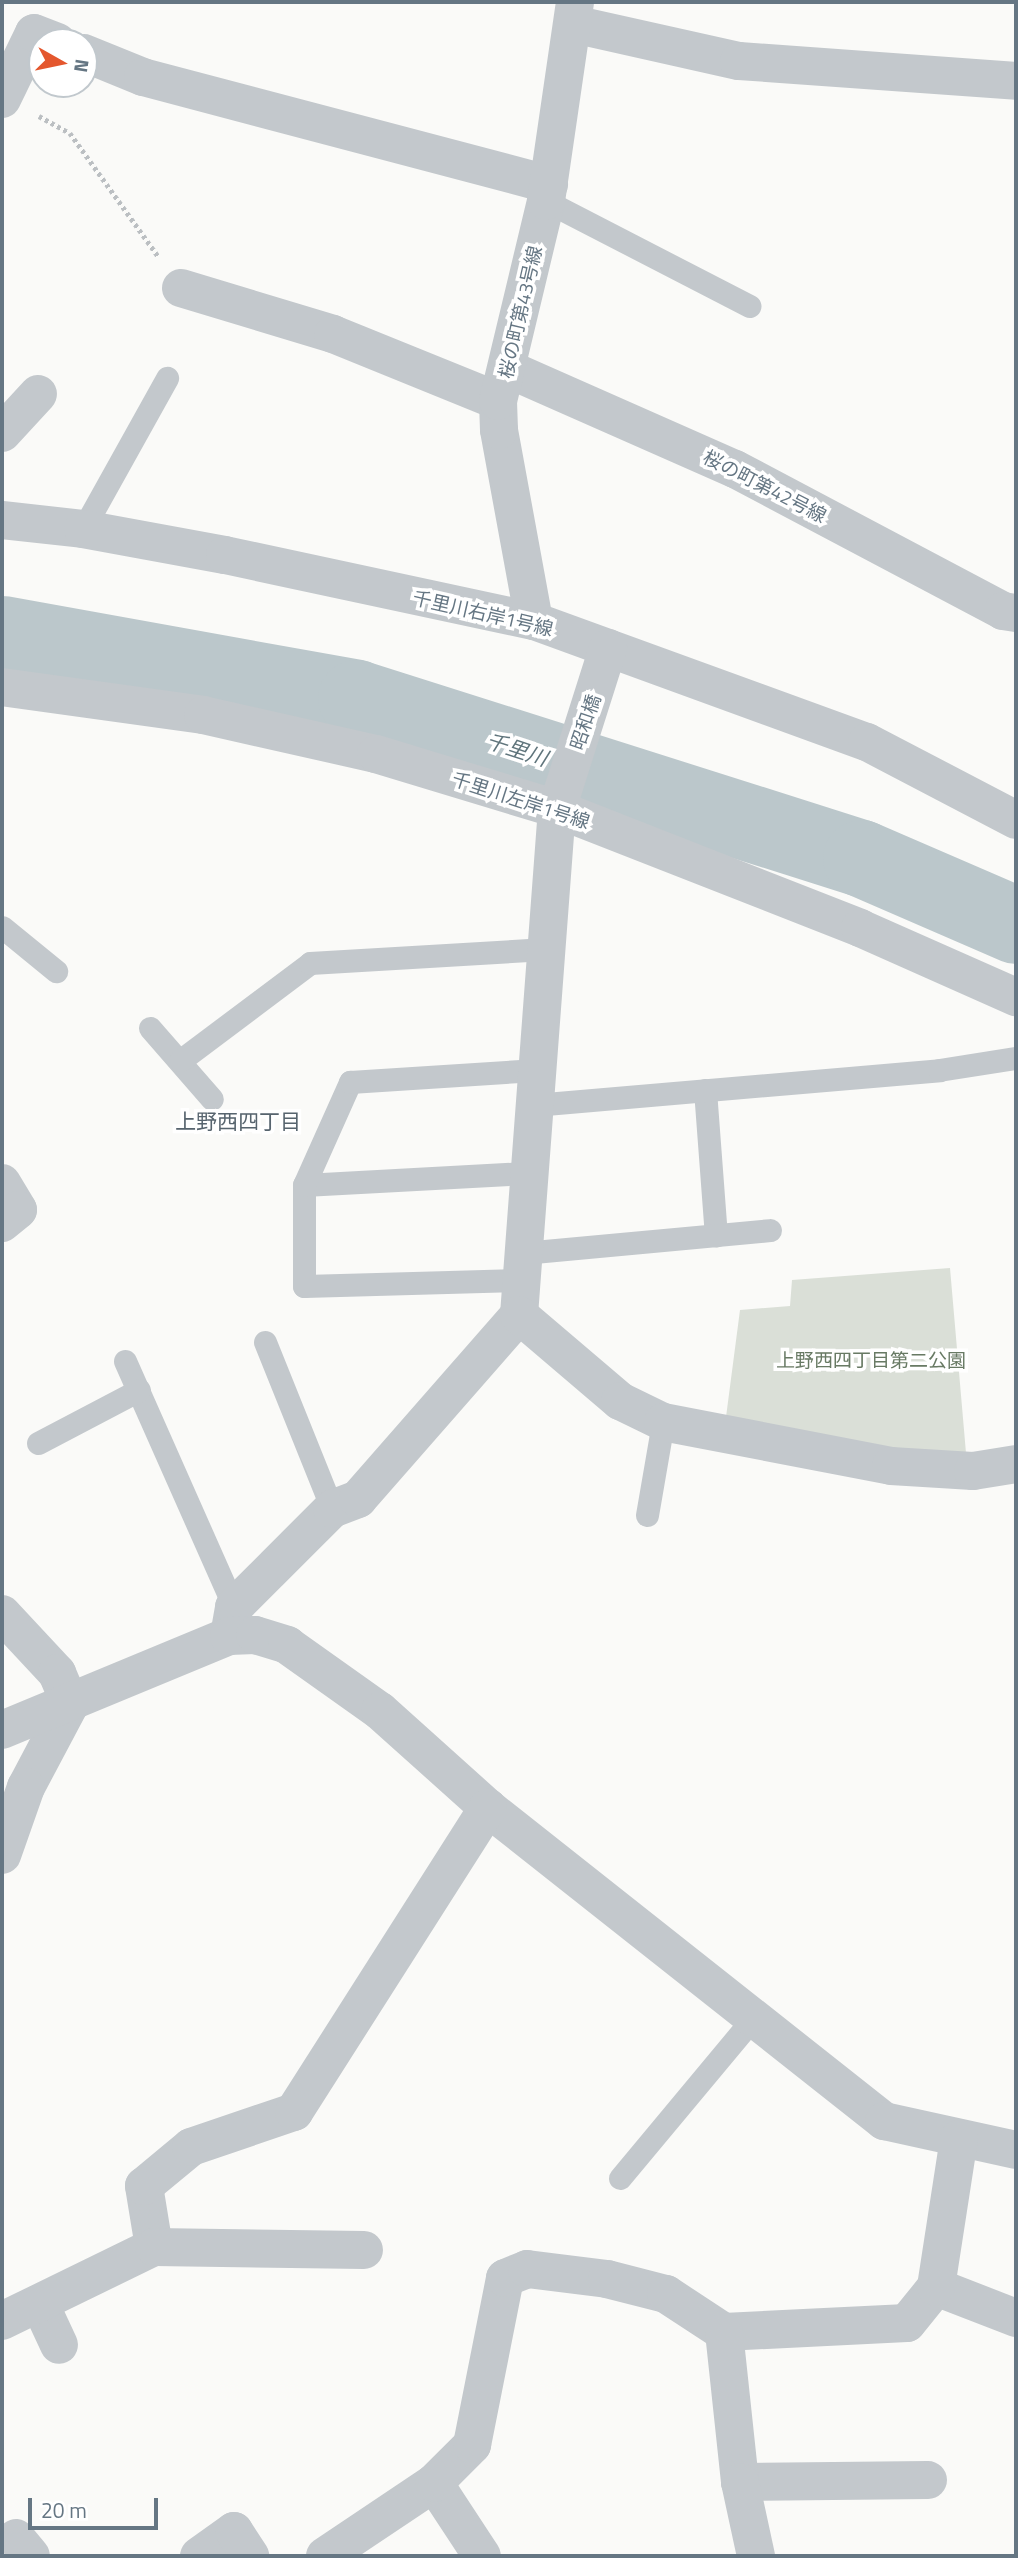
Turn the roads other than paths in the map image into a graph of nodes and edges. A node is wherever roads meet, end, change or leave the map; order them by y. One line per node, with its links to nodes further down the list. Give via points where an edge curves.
1 (574, 13): 4 (street, via 739,61); 6 (street, 桜の町第43号線)
2 (28, 46): 5 (street)
3 (98, 59): 6 (street, via 143,77)
4 (1016, 81)
5 (3, 99)
6 (547, 193): 8 (lane); 10 (street, 桜の町第43号線)
7 (181, 288): 10 (street, 桜の町第42号線)
8 (749, 306)
9 (167, 379): 14 (lane)
10 (503, 385): 15 (street, 桜の町第42号線, via 735,469 1003,611); 16 (street, 桜の町第43号線, via 499,430)
11 (38, 394): 12 (street)
12 (2, 433)
13 (2, 520): 14 (street, 千里川右岸1号線)
14 (83, 529): 16 (street, 千里川右岸1号線)
15 (1016, 613)
16 (534, 621): 17 (street, 千里川右岸1号線)
17 (608, 649): 19 (street, 昭和橋); 20 (street, 千里川右岸1号線, via 867,742)
18 (2, 687): 19 (street, 千里川左岸1号線, via 203,715)
19 (559, 802): 22 (street, 昭和橋); 24 (street, 千里川左岸1号線)
20 (1016, 820)
21 (2, 927): 23 (lane)
22 (545, 949): 27 (lane, via 310,963); 28 (street, 昭和橋)
23 (56, 971)
24 (1016, 998)
25 (150, 1028): 27 (lane)
26 (1016, 1058): 29 (lane, via 939,1070)
27 (181, 1060): 30 (lane)
28 (535, 1088): 29 (lane); 31 (street, 昭和橋); 33 (lane, via 351,1082)
29 (705, 1090): 36 (lane)
30 (212, 1099)
31 (528, 1173): 33 (lane); 37 (street, 昭和橋)
32 (2, 1183): 34 (street, via 18,1210)
33 (304, 1185): 37 (lane, via 304,1286)
34 (2, 1223)
35 (771, 1230): 36 (lane)
36 (716, 1236): 37 (lane)
37 (521, 1283): 41 (street, via 620,1401); 44 (street, via 384,1472 358,1499)
38 (265, 1342): 44 (lane)
39 (125, 1361): 40 (lane)
40 (139, 1390): 42 (lane); 47 (lane)
41 (663, 1422): 43 (street, via 891,1466 973,1471); 45 (lane)
42 (38, 1443)
43 (1016, 1464)
44 (332, 1509): 47 (street)
45 (647, 1516)
46 (2, 1614): 48 (street, via 57,1673)
47 (231, 1621): 48 (street); 50 (street, via 287,1645 380,1711)
48 (70, 1704): 49 (street); 51 (street, via 26,1787)
49 (2, 1730)
50 (488, 1808): 52 (street); 56 (street, via 294,2112 191,2147 144,2186)
51 (2, 1855)
52 (755, 2016): 53 (street, via 884,2121); 55 (lane)
53 (959, 2139): 54 (street); 58 (street)
54 (1016, 2150)
55 (620, 2178)
56 (153, 2247): 57 (street); 59 (street)
57 (364, 2250)
58 (936, 2287): 60 (street); 62 (street, via 907,2323)
59 (40, 2304): 61 (street); 63 (street)
60 (1016, 2318)
61 (2, 2321)
62 (724, 2332): 65 (street); 66 (street, via 666,2294 607,2279 527,2269 505,2278 472,2445)
63 (60, 2345)
64 (928, 2480): 65 (street)
65 (740, 2482): 71 (street)
66 (434, 2483): 69 (street); 70 (street)
67 (199, 2556): 68 (street, via 234,2531)
68 (250, 2556)
69 (325, 2556)
70 (482, 2556)
71 (756, 2556)

